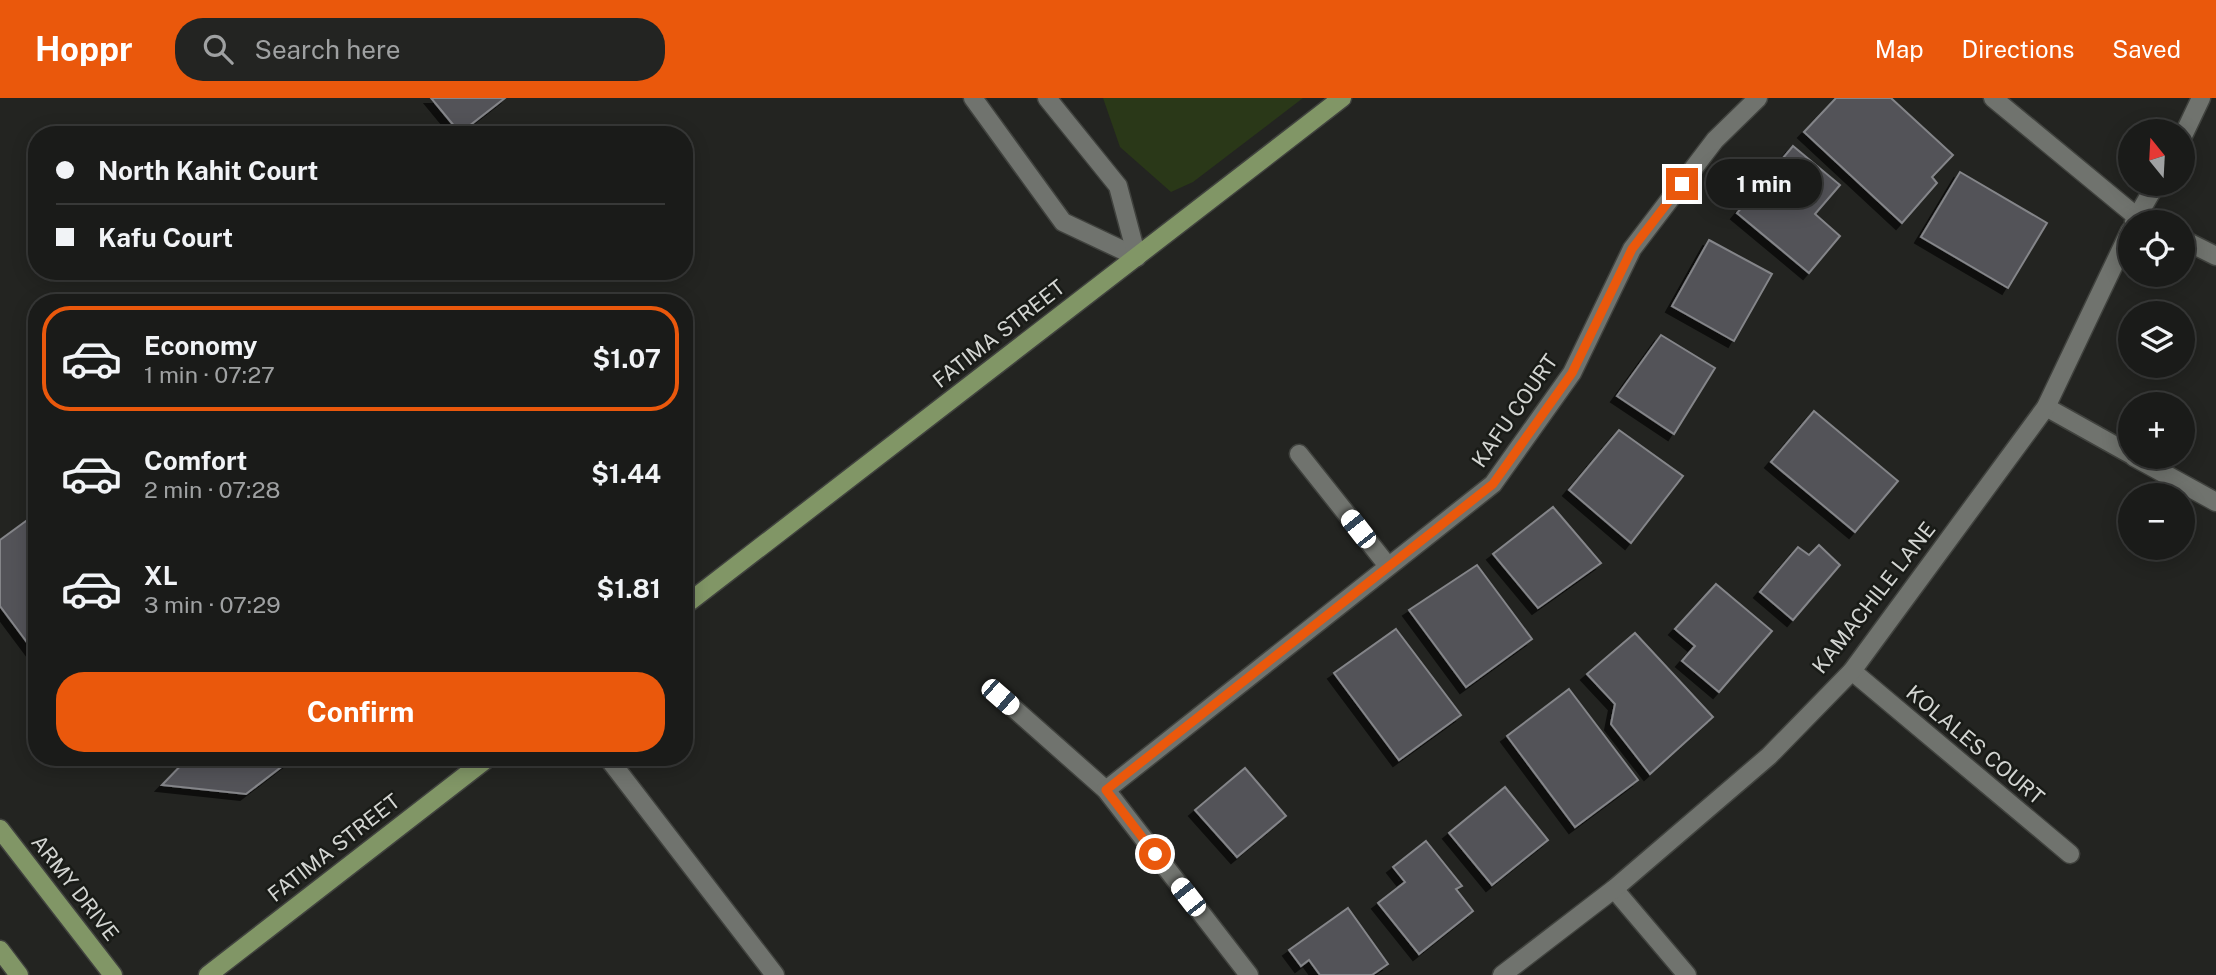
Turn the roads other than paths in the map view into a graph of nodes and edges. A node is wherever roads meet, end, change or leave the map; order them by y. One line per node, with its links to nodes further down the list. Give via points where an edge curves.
1 (973, 98): 11 (street, via 1063,222)
2 (1047, 98): 11 (street, via 1118,186)
3 (1342, 98): 11 (main road, FATIMA STREET)
4 (1758, 98): 18 (street, KAFU COURT, via 1715,140 1632,249 1572,373 1493,484)
5 (1993, 98): 8 (street)
6 (2201, 98): 7 (street)
7 (2191, 119)
8 (2122, 210)
9 (2195, 246): 10 (street)
10 (2216, 256)
11 (1137, 257): 19 (main road, FATIMA STREET)
12 (2118, 261): 13 (street, KAMACHILE LANE)
13 (2046, 407): 14 (street); 20 (street, KAMACHILE LANE)
14 (2118, 447)
15 (1299, 454): 18 (street)
16 (2156, 469): 17 (street)
17 (2216, 502)
18 (1388, 566): 24 (street, KAFU COURT)
19 (693, 599)
20 (1852, 671): 26 (street, KOLALES COURT); 27 (street, KAMACHILE LANE, via 1769,755)
21 (1000, 697): 24 (street)
22 (478, 766): 31 (main road, FATIMA STREET)
23 (614, 766): 32 (street)
24 (1106, 790): 33 (street)
25 (0, 829): 30 (main road, ARMY DRIVE)
26 (2070, 854)
27 (1614, 889): 34 (street, KAMACHILE LANE); 35 (street)
28 (0, 950): 29 (main road)
29 (19, 975)
30 (113, 975)
31 (208, 975)
32 (775, 975)
33 (1249, 975)
34 (1502, 975)
35 (1687, 975)

